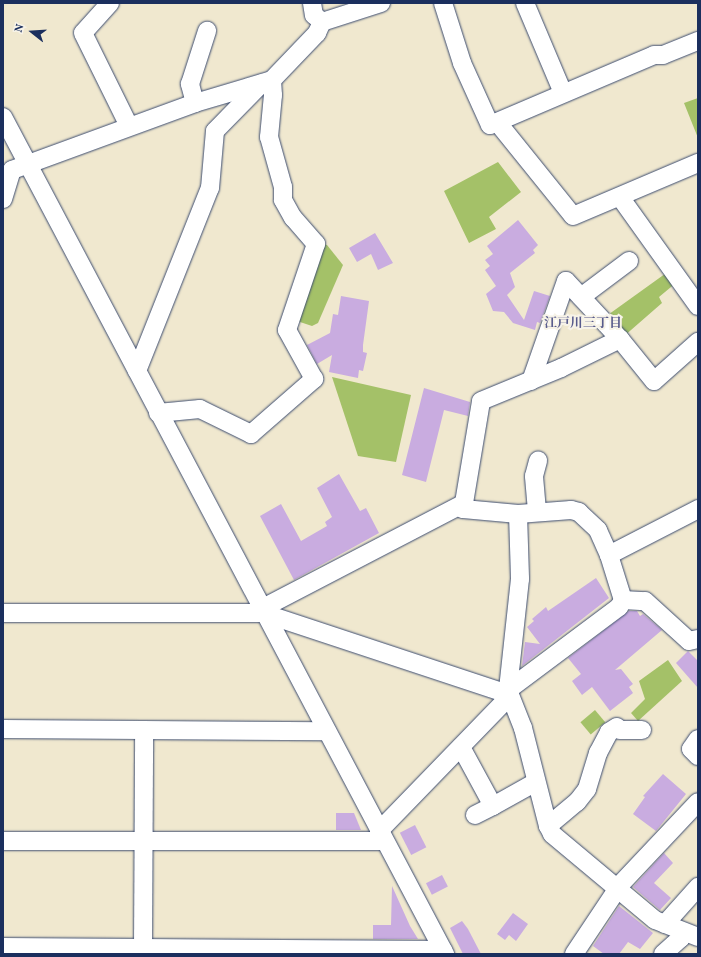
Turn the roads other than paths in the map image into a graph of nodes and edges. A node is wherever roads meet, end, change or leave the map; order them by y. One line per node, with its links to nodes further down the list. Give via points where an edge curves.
1 (110, 3): 14 (street, via 83,33)
2 (312, 3): 6 (street, via 314,15)
3 (381, 3): 6 (street)
4 (442, 3): 13 (street, via 462,63 490,125)
5 (525, 3): 10 (street)
6 (322, 22): 9 (street, via 317,33)
7 (207, 31): 11 (street, via 190,84)
8 (698, 41): 10 (street, via 663,55 654,55)
9 (267, 81): 11 (street); 24 (street, via 215,131 210,188); 26 (street, via 273,95 269,137 284,187 283,200 293,218 316,244 287,330 314,379 251,434 200,409)
10 (563, 93): 13 (street)
11 (195, 103): 14 (street)
12 (3, 117): 16 (street)
13 (498, 123): 17 (street, via 573,216)
14 (129, 126): 16 (street)
15 (698, 163): 17 (street)
16 (15, 168): 18 (street); 24 (street)
17 (620, 197): 21 (street)
18 (3, 199)
19 (630, 261): 20 (street)
20 (581, 297): 22 (street); 25 (street, via 566,281)
21 (698, 306)
22 (620, 339): 23 (street, via 654,381); 25 (street)
23 (698, 342)
24 (137, 371): 26 (street)
25 (531, 380): 28 (street, via 481,401)
26 (158, 413): 34 (street)
27 (538, 461): 30 (street, via 534,476)
28 (464, 504): 31 (street, via 463,509); 34 (street)
29 (698, 509): 32 (street)
30 (537, 511): 31 (street); 32 (street, via 579,512 598,530)
31 (518, 514): 37 (street, via 520,579)
32 (609, 555): 33 (street)
33 (623, 600): 36 (street, via 646,601 689,641); 37 (street, via 619,607)
34 (262, 611): 35 (street); 37 (street); 41 (street)
35 (3, 613)
36 (698, 639)
37 (508, 694): 43 (street); 45 (street, via 523,728)
38 (3, 729): 39 (street)
39 (144, 730): 41 (street); 52 (street)
40 (642, 730): 49 (street, via 620,730 617,727 609,732 598,753 587,789 577,802)
41 (327, 731): 50 (street)
42 (698, 739): 44 (street, via 691,749)
43 (461, 747): 46 (street); 50 (street)
44 (698, 756)
45 (536, 782): 46 (street); 49 (street)
46 (492, 806): 48 (street)
47 (697, 807): 54 (street)
48 (475, 815)
49 (548, 826): 54 (street, via 552,834)
50 (382, 836): 52 (street); 59 (street)
51 (3, 841): 52 (street)
52 (144, 841): 58 (street)
53 (698, 887): 55 (street)
54 (618, 888): 55 (street, via 655,920); 60 (street)
55 (665, 924): 56 (street)
56 (691, 934): 61 (street, via 681,938)
57 (3, 947): 58 (street)
58 (143, 949): 59 (street)
59 (444, 952)
60 (574, 954)
61 (663, 954)

